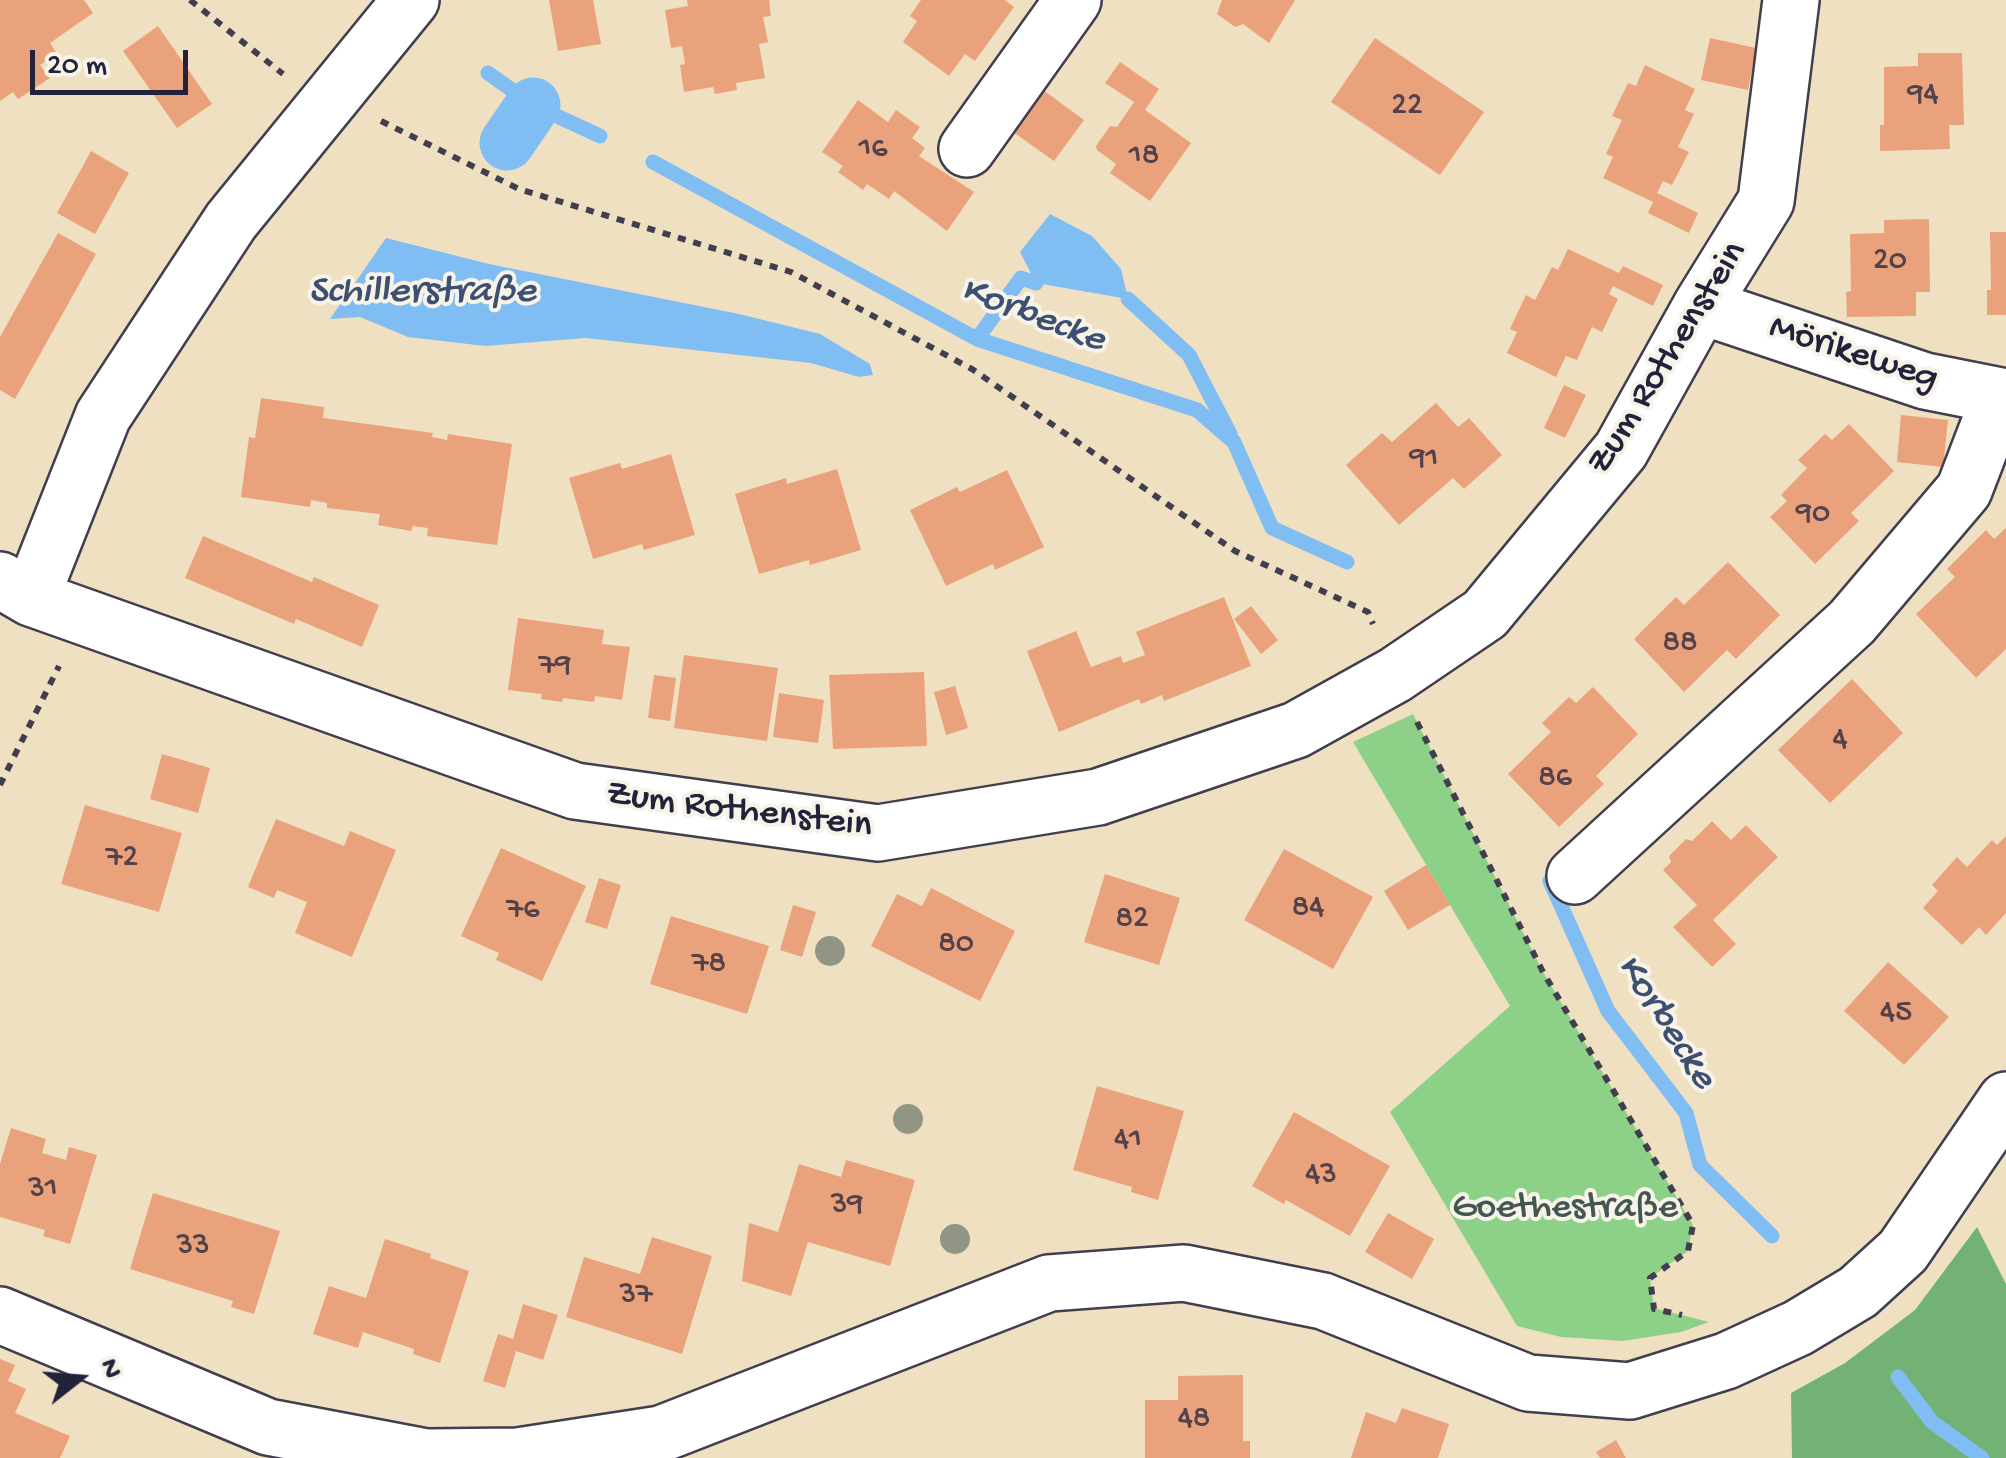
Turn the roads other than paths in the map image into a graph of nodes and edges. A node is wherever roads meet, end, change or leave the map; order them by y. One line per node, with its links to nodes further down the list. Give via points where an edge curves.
1 (411, 0): 7 (street, via 232,221 103,416)
2 (1072, 0): 4 (street)
3 (1791, 0): 5 (street, Zum Rothenstein, via 1766,201)
4 (967, 149)
5 (1701, 306): 6 (street, Mörikeweg, via 1925,382); 7 (street, Zum Rothenstein, via 1621,450 1485,614 1296,730 1098,797 878,833 575,791)
6 (2003, 397): 8 (street, via 1964,490 1852,622)
7 (16, 589)
8 (1574, 876)
9 (2006, 1100): 11 (street, via 1903,1251 1858,1292 1726,1360 1630,1390 1528,1383 1323,1301 1184,1273 1049,1284)
10 (0, 1316): 11 (street, via 268,1426 426,1457)
11 (661, 1446)

